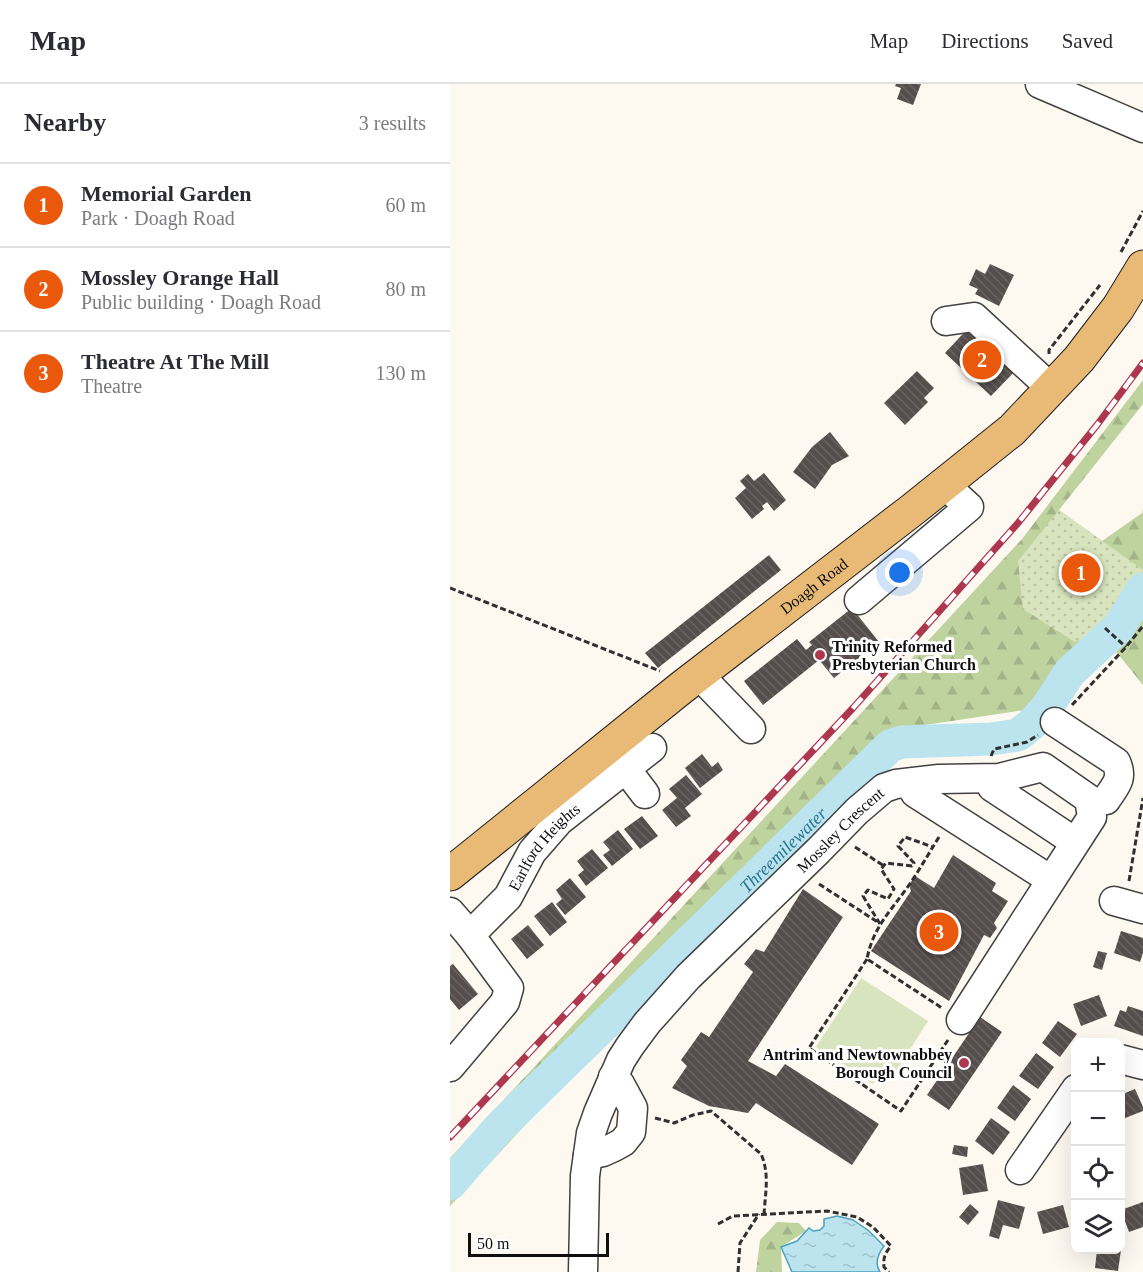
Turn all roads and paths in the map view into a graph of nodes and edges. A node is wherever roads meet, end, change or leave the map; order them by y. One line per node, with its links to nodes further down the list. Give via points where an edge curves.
1 (1040, 84): 2 (street)
2 (1143, 128)
3 (1143, 211): 4 (path)
4 (1131, 261): 7 (main road, Doagh Road, via 1136,281 1079,359)
5 (1103, 280): 7 (path, via 1049,350)
6 (946, 321): 7 (street, via 974,317)
7 (1052, 388): 8 (main road, Doagh Road, via 1012,430)
8 (944, 484): 10 (street, via 969,507); 14 (main road, Doagh Road)
9 (450, 588): 14 (path)
10 (859, 600)
11 (1143, 626): 13 (path)
12 (1105, 628): 13 (path)
13 (1125, 646): 15 (path)
14 (690, 681): 16 (street); 27 (main road, Doagh Road)
15 (1055, 722): 18 (path, via 1027,742 994,749); 23 (street, via 1116,762 1119,768 1120,778 1106,800)
16 (751, 729)
17 (652, 748): 19 (street, Earlford Heights)
18 (991, 766): 20 (street, Mossley Crescent); 23 (street, Mossley Crescent, via 999,778 1043,767); 25 (street, via 992,788)
19 (626, 769): 21 (street); 33 (street, Earlford Heights, via 559,821 532,852 508,897)
20 (911, 783): 24 (street, Mossley Crescent, via 884,788); 29 (street, via 915,793)
21 (645, 794)
22 (1143, 798): 30 (path)
23 (1090, 803): 25 (street, via 1092,817)
24 (846, 822): 26 (path, via 860,829 851,845); 39 (street, Mossley Crescent, via 688,978 647,1023)
25 (1075, 842): 29 (street)
26 (884, 866): 32 (path, via 881,869 894,889 888,899 868,890 863,896); 32 (path, via 912,866 914,863 898,846 904,837 933,847)
27 (450, 874)
28 (812, 879): 32 (path)
29 (1051, 880): 35 (street)
30 (1128, 904)
31 (450, 912): 33 (street)
32 (880, 924): 34 (path)
33 (470, 935): 38 (street, via 508,988 505,1002)
34 (867, 959): 35 (path); 35 (path, via 808,1048 901,1111)
35 (961, 1020)
36 (1125, 1060): 37 (street)
37 (1143, 1065)
38 (450, 1067)
39 (613, 1077): 42 (street, Mossley Crescent, via 591,1133); 42 (street, via 633,1108 631,1132 614,1147)
40 (1074, 1092): 43 (street)
41 (651, 1114): 44 (path, via 674,1124 711,1111 761,1154 767,1172)
42 (588, 1155): 46 (street, Mossley Crescent)
43 (1020, 1170)
44 (761, 1214): 45 (path, via 733,1216); 47 (path, via 740,1243); 48 (path, via 827,1211 857,1217 891,1246 883,1260)
45 (718, 1224)
46 (583, 1272)
47 (738, 1272)
48 (889, 1272)

